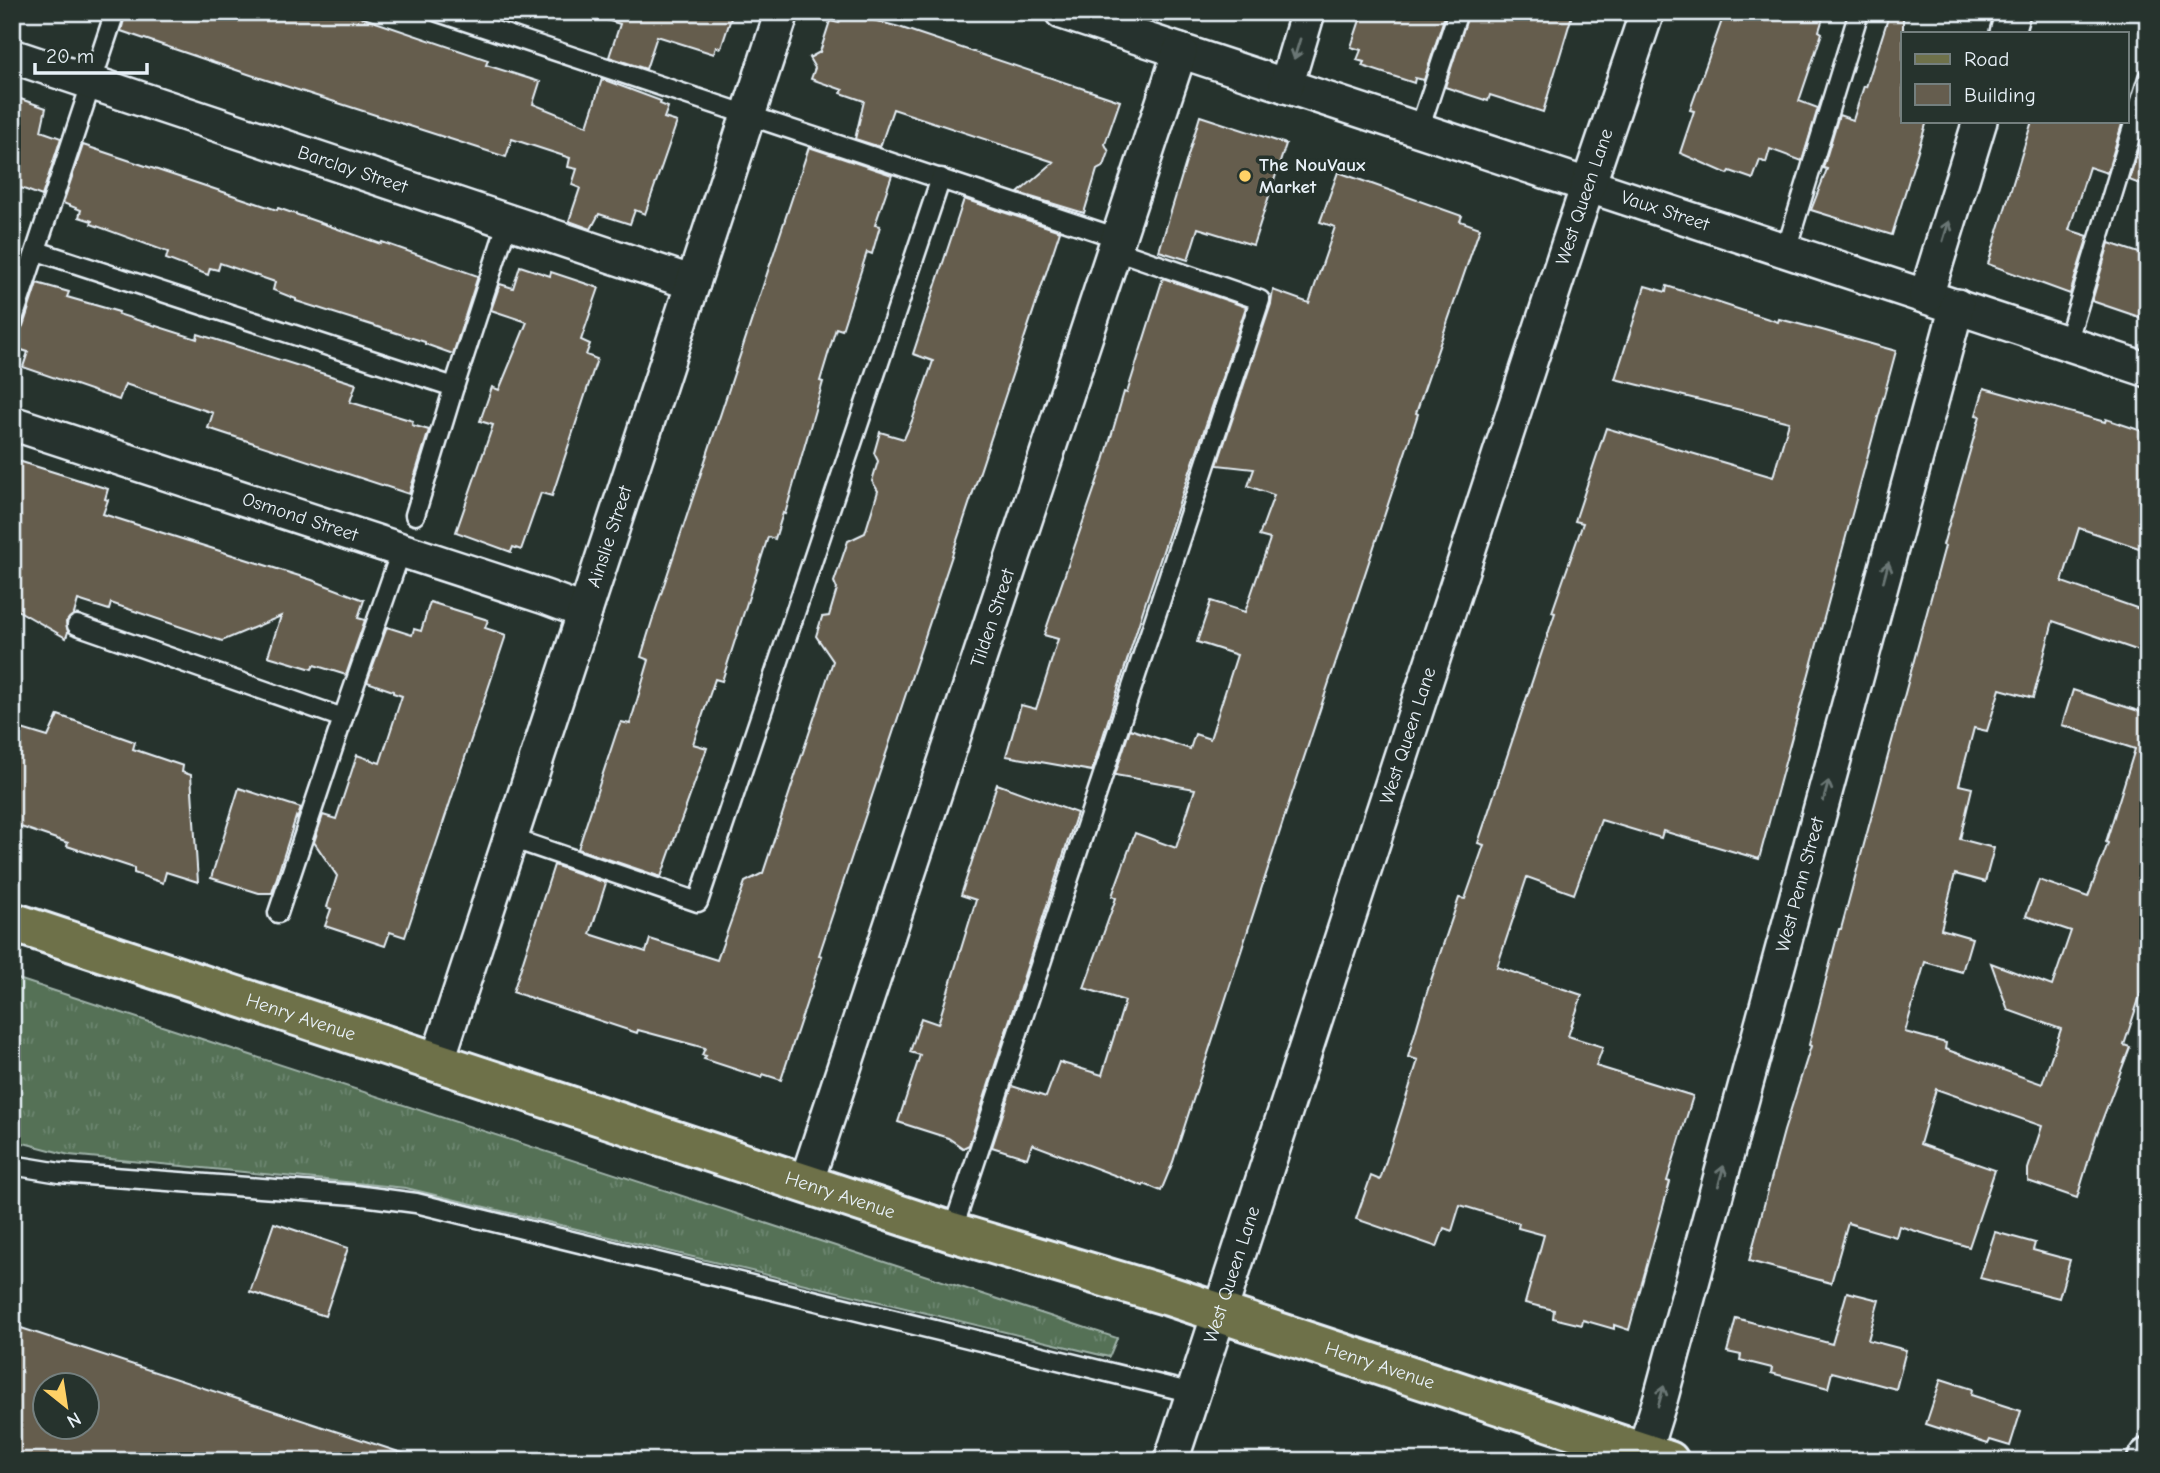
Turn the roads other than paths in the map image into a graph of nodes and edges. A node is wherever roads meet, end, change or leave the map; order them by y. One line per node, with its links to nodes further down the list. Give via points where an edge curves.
1 (115, 12): 14 (lane)
2 (438, 12): 16 (lane)
3 (782, 12): 16 (street, Ainslie Street)
4 (1062, 12): 11 (street, Vaux Street)
5 (1308, 12): 15 (street, one-way to 15)
6 (1458, 12): 18 (lane)
7 (1647, 12): 20 (street, West Queen Lane)
8 (1859, 12): 23 (lane)
9 (2013, 12): 10 (street)
10 (2007, 32)
11 (1180, 51): 15 (street, Vaux Street); 22 (street, Tilden Street)
12 (12, 56): 14 (street, Barclay Street)
13 (2148, 78): 28 (lane)
14 (92, 82): 21 (street, Barclay Street); 24 (lane)
15 (1286, 86): 18 (street, Vaux Street)
16 (748, 115): 19 (lane); 25 (street, Ainslie Street)
17 (1980, 122): 26 (street, West Penn Street, one-way to 17)
18 (1419, 130): 20 (street, Vaux Street)
19 (941, 177): 22 (lane); 37 (lane, via 698,902)
20 (1589, 186): 23 (street, Vaux Street); 44 (street, West Queen Lane)
21 (508, 221): 25 (street, Barclay Street); 30 (lane)
22 (1116, 244): 42 (street, Tilden Street); 43 (lane, via 1260,300)
23 (1786, 250): 26 (street, Vaux Street)
24 (37, 251): 27 (lane); 30 (lane)
25 (693, 283): 34 (street, Ainslie Street)
26 (1942, 301): 28 (street, Vaux Street); 46 (street, West Penn Street, one-way to 26, via 1672,1357)
27 (12, 322)
28 (2067, 343): 29 (street, Vaux Street)
29 (2148, 370)
30 (454, 387): 32 (lane)
31 (12, 423): 33 (street, Osmond Street)
32 (415, 515)
33 (401, 551): 34 (street, Osmond Street); 36 (lane)
34 (585, 612): 37 (street, Ainslie Street)
35 (77, 625): 36 (lane)
36 (343, 718): 38 (lane)
37 (511, 838): 40 (street, Ainslie Street)
38 (278, 913)
39 (12, 922): 40 (main road, Henry Avenue)
40 (437, 1062): 42 (main road, Henry Avenue)
41 (12, 1165): 45 (lane, via 416,1203)
42 (806, 1183): 43 (main road, Henry Avenue)
43 (952, 1232): 44 (main road, Henry Avenue)
44 (1220, 1312): 45 (street, West Queen Lane); 46 (main road, Henry Avenue)
45 (1194, 1393): 47 (street, West Queen Lane)
46 (1651, 1458)
47 (1171, 1461)

